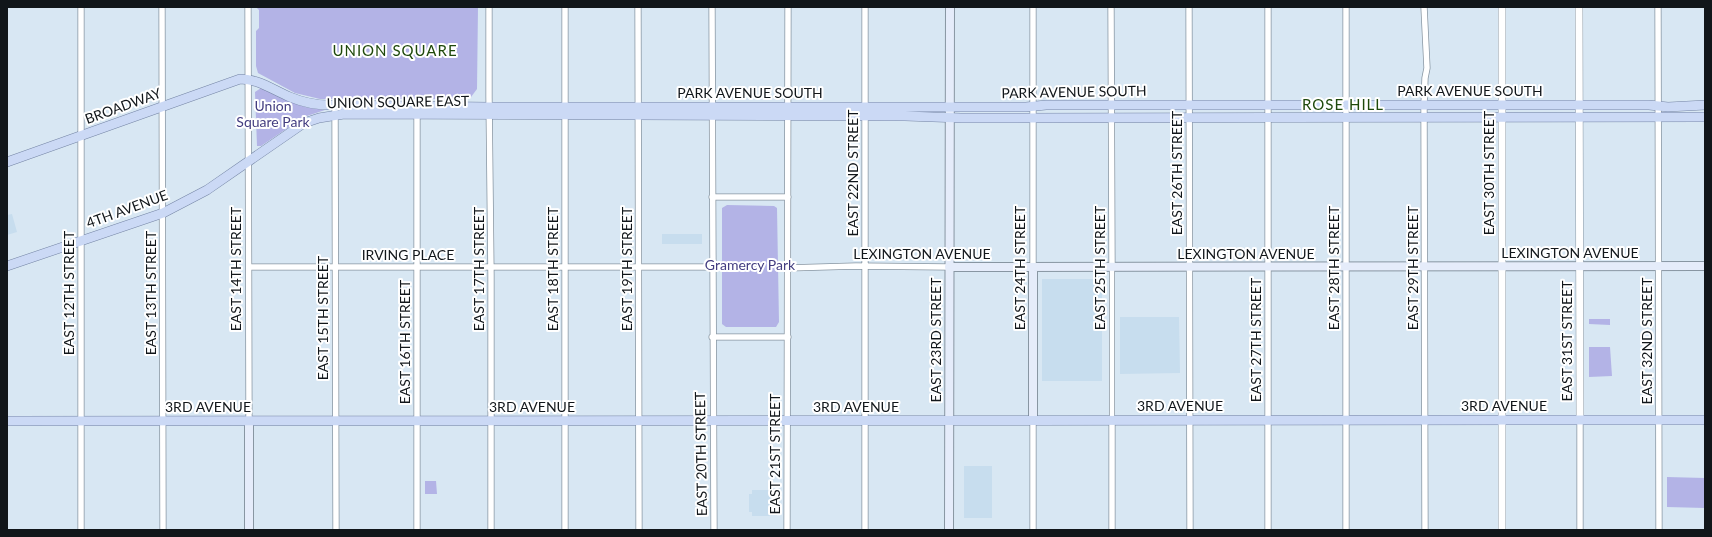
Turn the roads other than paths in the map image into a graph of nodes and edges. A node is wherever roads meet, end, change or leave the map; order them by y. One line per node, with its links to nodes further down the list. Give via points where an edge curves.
1 (81, 7): 53 (street, EAST 12TH STREET)
2 (162, 7): 32 (street, EAST 13TH STREET)
3 (248, 7): 20 (street, EAST 14TH STREET)
4 (489, 7): 35 (street, EAST 17TH STREET)
5 (565, 7): 36 (street, EAST 18TH STREET)
6 (638, 7): 37 (street, EAST 19TH STREET)
7 (712, 7): 38 (street)
8 (788, 7): 39 (street)
9 (865, 7): 40 (street, EAST 22ND STREET)
10 (950, 7): 33 (main road, EAST 23RD STREET)
11 (1033, 7): 30 (street, EAST 24TH STREET)
12 (1111, 7): 21 (street, EAST 25TH STREET)
13 (1189, 7): 22 (street, EAST 26TH STREET)
14 (1268, 7): 23 (street, EAST 27TH STREET)
15 (1346, 7): 24 (street, EAST 28TH STREET)
16 (1424, 7): 25 (street, EAST 29TH STREET)
17 (1502, 7): 26 (street, EAST 30TH STREET)
18 (1579, 7): 27 (street, EAST 31ST STREET)
19 (1658, 7): 31 (street, EAST 32ND STREET)
20 (248, 80): 29 (main road, UNION SQUARE EAST, via 259,82 305,102); 32 (main road, BROADWAY, via 234,81); 55 (street, EAST 14TH STREET)
21 (1111, 105): 22 (main road, PARK AVENUE SOUTH); 30 (main road, PARK AVENUE SOUTH); 43 (street, EAST 25TH STREET)
22 (1190, 105): 23 (main road, PARK AVENUE SOUTH); 52 (street, EAST 26TH STREET)
23 (1268, 105): 24 (main road, PARK AVENUE SOUTH); 44 (street, EAST 27TH STREET)
24 (1346, 105): 25 (main road, PARK AVENUE SOUTH); 45 (street, EAST 28TH STREET)
25 (1424, 105): 26 (main road, PARK AVENUE SOUTH); 46 (street, EAST 29TH STREET)
26 (1502, 105): 27 (main road, PARK AVENUE SOUTH); 47 (street, EAST 30TH STREET)
27 (1579, 105): 31 (main road, PARK AVENUE SOUTH); 48 (street, EAST 31ST STREET)
28 (1705, 105): 31 (main road, PARK AVENUE SOUTH)
29 (335, 106): 34 (main road, UNION SQUARE EAST); 41 (street, EAST 15TH STREET)
30 (1032, 106): 33 (main road, PARK AVENUE SOUTH); 42 (street, EAST 24TH STREET)
31 (1658, 106): 49 (street, EAST 32ND STREET)
32 (162, 107): 53 (main road, BROADWAY); 58 (street, EAST 13TH STREET)
33 (950, 107): 40 (main road, PARK AVENUE SOUTH); 51 (main road, EAST 23RD STREET)
34 (417, 110): 35 (main road, UNION SQUARE EAST); 41 (main road, UNION SQUARE EAST); 67 (street, EAST 16TH STREET)
35 (489, 111): 36 (main road, PARK AVENUE SOUTH); 68 (street, EAST 17TH STREET)
36 (565, 111): 37 (main road, PARK AVENUE SOUTH); 69 (street, EAST 18TH STREET)
37 (638, 111): 38 (main road, PARK AVENUE SOUTH); 70 (street, EAST 19TH STREET)
38 (712, 111): 39 (main road, PARK AVENUE SOUTH); 56 (street)
39 (788, 111): 40 (main road, PARK AVENUE SOUTH); 57 (street)
40 (865, 111): 51 (main road, PARK AVENUE SOUTH); 61 (street, EAST 22ND STREET)
41 (335, 115): 55 (main road, UNION SQUARE EAST, via 304,123); 66 (street, EAST 15TH STREET)
42 (1032, 117): 43 (main road, PARK AVENUE SOUTH); 51 (main road, PARK AVENUE SOUTH); 73 (street, EAST 24TH STREET)
43 (1111, 117): 52 (main road, PARK AVENUE SOUTH); 74 (street, EAST 25TH STREET)
44 (1268, 117): 45 (main road, PARK AVENUE SOUTH); 52 (main road, PARK AVENUE SOUTH); 76 (street, EAST 27TH STREET)
45 (1346, 117): 46 (main road, PARK AVENUE SOUTH); 77 (street, EAST 28TH STREET)
46 (1424, 117): 47 (main road, PARK AVENUE SOUTH); 78 (street, EAST 29TH STREET)
47 (1502, 117): 48 (main road, PARK AVENUE SOUTH); 79 (street, EAST 30TH STREET)
48 (1580, 117): 49 (main road, PARK AVENUE SOUTH); 62 (street, EAST 31ST STREET)
49 (1658, 117): 50 (main road, PARK AVENUE SOUTH); 63 (street, EAST 32ND STREET)
50 (1705, 117)
51 (949, 118): 72 (main road, EAST 23RD STREET)
52 (1190, 118): 75 (street, EAST 26TH STREET)
53 (81, 136): 54 (main road, BROADWAY); 59 (street, EAST 12TH STREET)
54 (7, 162)
55 (248, 162): 58 (main road, 4TH AVENUE, via 207,190); 65 (street, EAST 14TH STREET)
56 (712, 197): 57 (street); 71 (street, EAST 20TH STREET)
57 (788, 197): 80 (street, EAST 21ST STREET)
58 (163, 213): 59 (main road, 4TH AVENUE); 95 (street, EAST 13TH STREET)
59 (81, 241): 60 (main road, 4TH AVENUE); 94 (street, EAST 12TH STREET)
60 (7, 266)
61 (865, 266): 72 (street, LEXINGTON AVENUE); 80 (street, LEXINGTON AVENUE); 103 (street, EAST 22ND STREET)
62 (1580, 266): 63 (main road, LEXINGTON AVENUE); 79 (main road, LEXINGTON AVENUE); 90 (street, EAST 31ST STREET)
63 (1658, 266): 64 (main road, LEXINGTON AVENUE); 91 (street, EAST 32ND STREET)
64 (1705, 266)
65 (249, 267): 66 (street, IRVING PLACE); 96 (street, EAST 14TH STREET)
66 (335, 267): 67 (street, IRVING PLACE); 97 (street, EAST 15TH STREET)
67 (416, 267): 68 (street, IRVING PLACE); 98 (street, EAST 16TH STREET)
68 (491, 267): 69 (street, IRVING PLACE); 99 (street, EAST 17TH STREET)
69 (565, 267): 70 (street, IRVING PLACE); 100 (street, EAST 18TH STREET)
70 (639, 267): 71 (street, IRVING PLACE); 83 (street, EAST 19TH STREET)
71 (712, 267): 81 (street, EAST 20TH STREET)
72 (949, 267): 73 (main road, LEXINGTON AVENUE); 104 (main road, EAST 23RD STREET)
73 (1033, 267): 74 (main road, LEXINGTON AVENUE); 105 (main road, EAST 24TH STREET)
74 (1112, 267): 75 (main road, LEXINGTON AVENUE); 84 (street, EAST 25TH STREET)
75 (1190, 267): 76 (main road, LEXINGTON AVENUE); 85 (street, EAST 26TH STREET)
76 (1268, 267): 77 (main road, LEXINGTON AVENUE); 86 (street, EAST 27TH STREET)
77 (1346, 267): 78 (main road, LEXINGTON AVENUE); 87 (street, EAST 28TH STREET)
78 (1424, 267): 79 (main road, LEXINGTON AVENUE); 88 (street, EAST 29TH STREET)
79 (1502, 267): 89 (street, EAST 30TH STREET)
80 (787, 268): 82 (street, EAST 21ST STREET)
81 (712, 337): 82 (street); 101 (street, EAST 20TH STREET)
82 (788, 337): 102 (street, EAST 21ST STREET)
83 (639, 420): 100 (main road, 3RD AVENUE); 101 (main road, 3RD AVENUE); 113 (street, EAST 19TH STREET)
84 (1112, 420): 85 (main road, 3RD AVENUE); 105 (main road, 3RD AVENUE); 119 (street, EAST 25TH STREET)
85 (1191, 420): 86 (main road, 3RD AVENUE); 120 (street, EAST 26TH STREET)
86 (1268, 420): 87 (main road, 3RD AVENUE); 121 (street, EAST 27TH STREET)
87 (1346, 420): 88 (main road, 3RD AVENUE); 122 (street, EAST 28TH STREET)
88 (1425, 420): 89 (main road, 3RD AVENUE); 123 (street, EAST 29TH STREET)
89 (1502, 420): 90 (main road, 3RD AVENUE); 124 (street, EAST 30TH STREET)
90 (1580, 420): 91 (main road, 3RD AVENUE); 125 (street, EAST 31ST STREET)
91 (1659, 420): 92 (main road, 3RD AVENUE); 126 (street, EAST 32ND STREET)
92 (1705, 420)
93 (7, 421): 94 (main road, 3RD AVENUE)
94 (81, 421): 95 (main road, 3RD AVENUE); 106 (street, EAST 12TH STREET)
95 (163, 421): 96 (main road, 3RD AVENUE); 107 (street, EAST 13TH STREET)
96 (249, 421): 97 (main road, 3RD AVENUE); 108 (main road, EAST 14TH STREET)
97 (336, 421): 98 (main road, 3RD AVENUE); 109 (street, EAST 15TH STREET)
98 (417, 421): 99 (main road, 3RD AVENUE); 110 (street, EAST 16TH STREET)
99 (491, 421): 100 (main road, 3RD AVENUE); 111 (street, EAST 17TH STREET)
100 (565, 421): 112 (street, EAST 18TH STREET)
101 (713, 421): 102 (main road, 3RD AVENUE); 114 (street, EAST 20TH STREET)
102 (787, 421): 103 (main road, 3RD AVENUE); 115 (street, EAST 21ST STREET)
103 (865, 421): 104 (main road, 3RD AVENUE); 116 (street, EAST 22ND STREET)
104 (949, 421): 105 (main road, 3RD AVENUE); 117 (main road, EAST 23RD STREET)
105 (1033, 421): 118 (street, EAST 24TH STREET)
106 (81, 530)
107 (163, 530)
108 (249, 530)
109 (336, 530)
110 (416, 530)
111 (491, 530)
112 (565, 530)
113 (639, 530)
114 (714, 530)
115 (787, 530)
116 (865, 530)
117 (949, 530)
118 (1033, 530)
119 (1112, 530)
120 (1190, 530)
121 (1268, 530)
122 (1346, 530)
123 (1425, 530)
124 (1502, 530)
125 (1580, 530)
126 (1659, 530)

